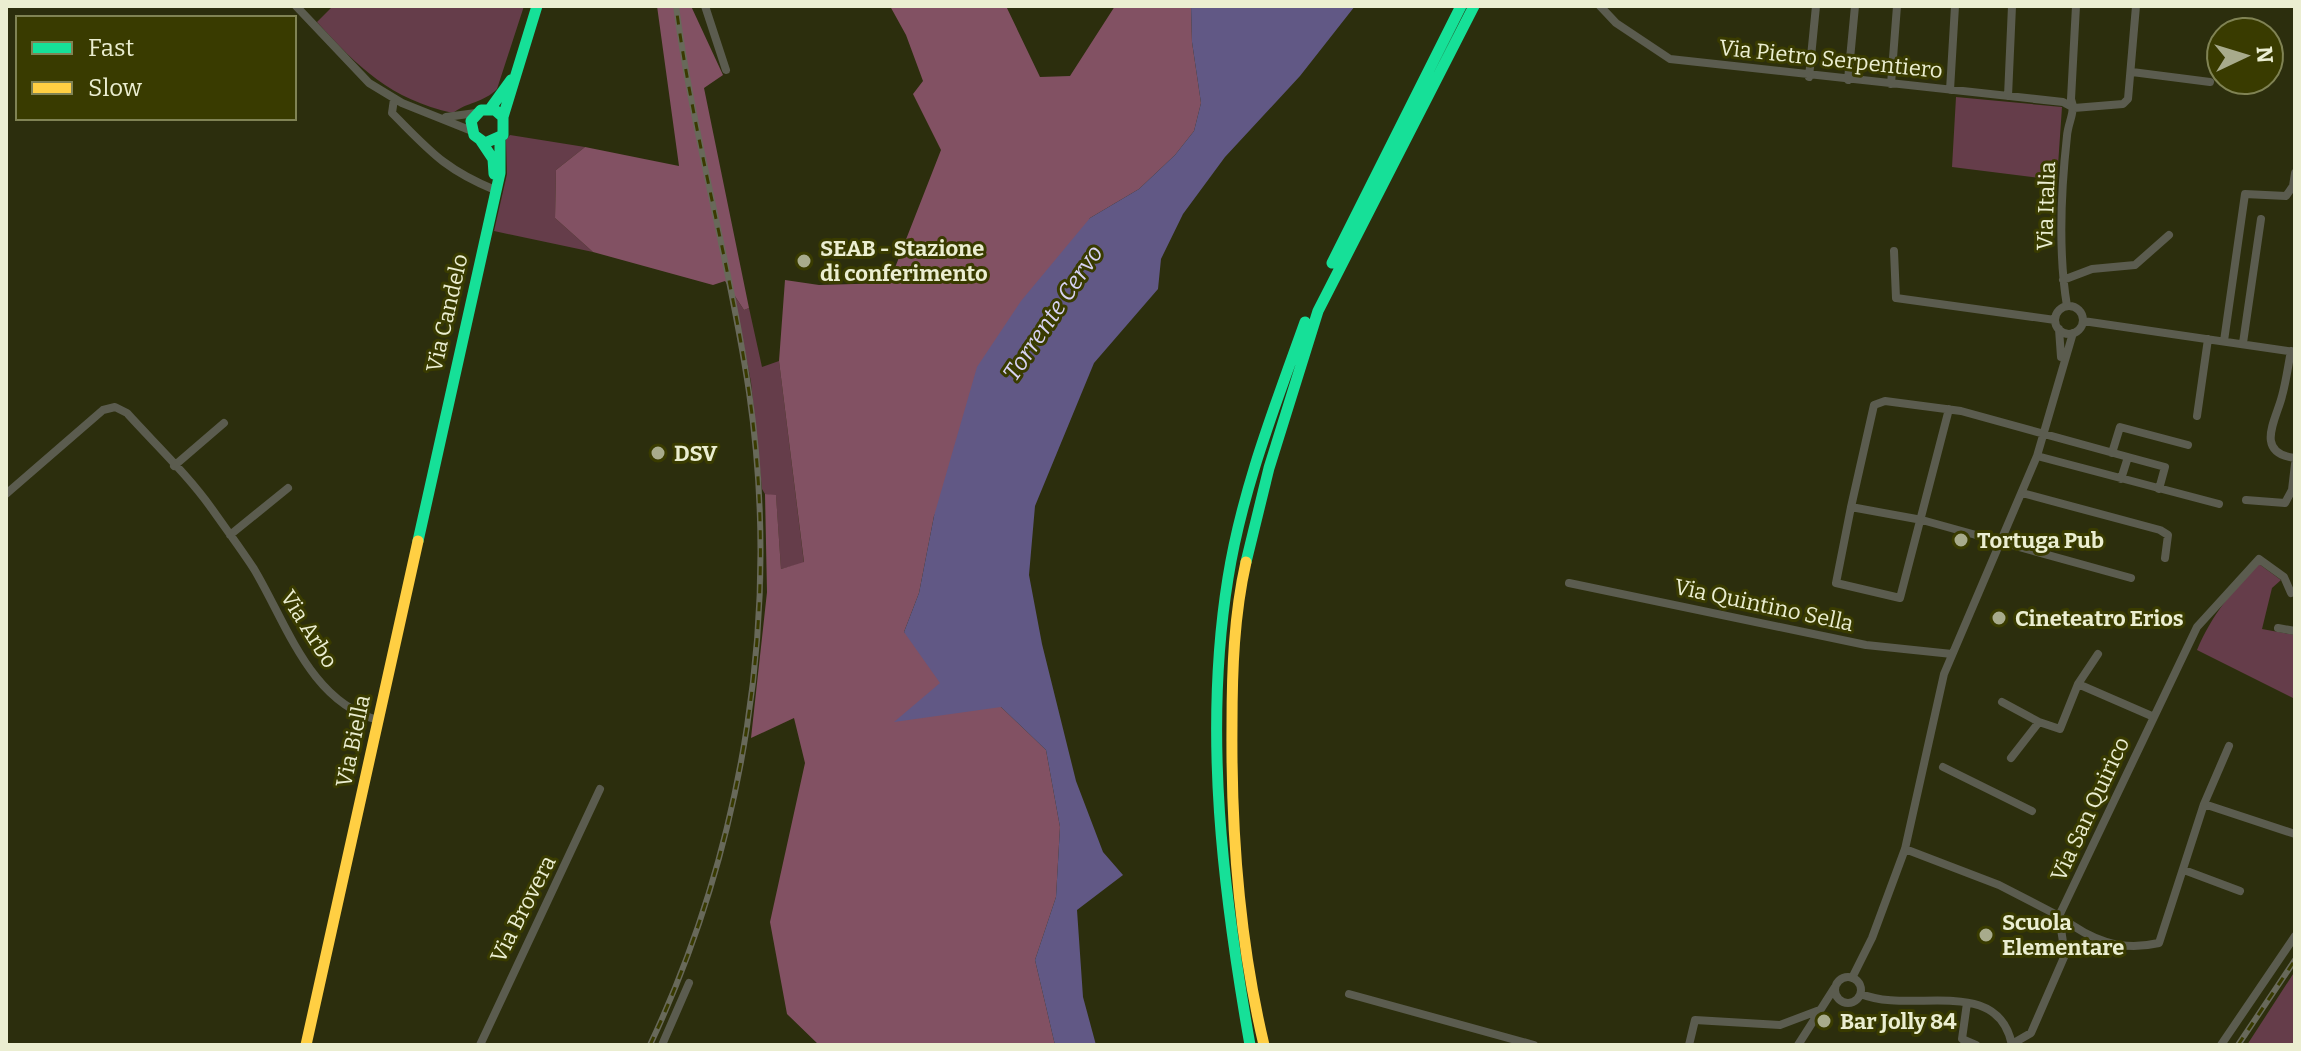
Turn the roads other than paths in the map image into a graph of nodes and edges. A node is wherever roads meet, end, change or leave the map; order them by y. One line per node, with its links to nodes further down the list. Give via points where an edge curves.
1 (296, 6): 23 (street, via 356,72)
2 (537, 6): 14 (main road)
3 (705, 6): 15 (street)
4 (1461, 6): 106 (main road, via 1309,310 1256,465 1223,613 1218,805)
5 (1474, 6): 107 (main road, via 1318,311 1269,468 1243,576 1232,660 1231,800 1247,973)
6 (1600, 6): 17 (street, Via Pietro Serpentiero, via 1670,59)
7 (1816, 6): 17 (street)
8 (1855, 6): 18 (street)
9 (1897, 6): 20 (street)
10 (1955, 6): 21 (street)
11 (2012, 6): 22 (street)
12 (2076, 6): 24 (street, Via Italia)
13 (2136, 6): 16 (street)
14 (518, 65): 25 (main road); 28 (main road)
15 (726, 70)
16 (2132, 72): 19 (street); 24 (street, Via Pietro Serpentiero, via 2123,104)
17 (1809, 77): 18 (street, Via Pietro Serpentiero)
18 (1848, 80): 20 (street, Via Pietro Serpentiero)
19 (2205, 81)
20 (1891, 84): 21 (street, Via Pietro Serpentiero)
21 (1950, 90): 22 (street, Via Pietro Serpentiero)
22 (2008, 96): 24 (street, Via Pietro Serpentiero)
23 (394, 99): 27 (street); 33 (street, via 389,110 442,163)
24 (2074, 108): 37 (street, Via Italia, via 2067,133)
25 (490, 109): 26 (main road); 28 (main road)
26 (477, 113): 27 (street); 29 (main road)
27 (444, 117): 29 (street)
28 (503, 117): 30 (main road)
29 (472, 131): 31 (main road)
30 (500, 139): 31 (main road); 33 (main road, Via Candelo)
31 (481, 141): 33 (main road, Via Candelo, via 493,159)
32 (2295, 173): 43 (street, via 2286,196 2245,194)
33 (495, 190): 51 (main road, Via Candelo)
34 (2261, 219): 44 (street)
35 (2169, 235): 37 (street, via 2135,265 2092,269)
36 (1894, 251): 40 (street, via 1896,298)
37 (2063, 280): 38 (street, Via Italia)
38 (2067, 306): 39 (street, via 2079,310); 40 (street, via 2058,311)
39 (2083, 321): 41 (street); 42 (street)
40 (2057, 324): 41 (street); 46 (street)
41 (2073, 333): 46 (street)
42 (2208, 339): 43 (street); 48 (street)
43 (2224, 341): 44 (street)
44 (2243, 343): 45 (street)
45 (2293, 351): 56 (street, via 2270,429 2271,443)
46 (2062, 362): 50 (street)
47 (1949, 409): 50 (street, Via Quintino Sella); 65 (street, Via Quintino Sella, via 1885,401 1874,405); 66 (street, Via Quintino Sella)
48 (2197, 416)
49 (224, 423): 57 (street)
50 (2045, 433): 53 (street, Via Quintino Sella); 54 (street)
51 (438, 445): 80 (main road, Via Biella)
52 (2188, 445): 53 (street, via 2120,427)
53 (2112, 453): 55 (street, Via Quintino Sella)
54 (2037, 456): 58 (street); 61 (street)
55 (2128, 457): 58 (street); 60 (street, Via Quintino Sella, via 2165,467)
56 (2295, 461): 63 (street, via 2285,503)
57 (174, 466): 62 (street, Via Arbo, via 127,413 115,407 103,410); 67 (street, Via Arbo)
58 (2121, 479): 60 (street)
59 (288, 488): 67 (street)
60 (2159, 489): 64 (street)
61 (2022, 493): 68 (street); 69 (street, via 2160,530 2168,535)
62 (6, 494)
63 (2246, 500)
64 (2219, 504)
65 (1851, 507): 66 (street); 66 (street, Via Quintino Sella, via 1836,583 1900,598)
66 (1922, 520): 68 (street)
67 (230, 535): 80 (street, Via Arbo, via 326,689 357,714)
68 (2003, 542): 70 (street); 75 (street)
69 (2165, 558)
70 (2131, 578)
71 (1569, 583): 75 (street, Via Quintino Sella, via 1866,645)
72 (2291, 593): 79 (street, Via San Quirico, via 2284,577 2259,559 2197,627)
73 (2278, 628): 74 (street)
74 (2295, 631)
75 (1952, 654): 89 (street)
76 (2098, 654): 77 (street)
77 (2078, 684): 79 (street, Via San Quirico); 81 (street, via 2060,729)
78 (2002, 702): 81 (street)
79 (2154, 717): 92 (street, Via San Quirico)
80 (378, 720): 103 (main road, Via Biella)
81 (2039, 722): 83 (street)
82 (2229, 746): 86 (street)
83 (2011, 758)
84 (1943, 767): 87 (street)
85 (600, 789): 104 (street, Via Brovera)
86 (2204, 804): 88 (street); 90 (street)
87 (2032, 811)
88 (2295, 834)
89 (1905, 849): 92 (street, via 1999,885); 94 (street)
90 (2184, 870): 91 (street); 92 (street, via 2159,943 2103,944)
91 (2240, 891)
92 (2059, 916): 112 (street, via 2065,955 2031,1033)
93 (2295, 936): 113 (street)
94 (1852, 978): 96 (street); 98 (street)
95 (689, 983): 105 (street)
96 (1835, 987): 99 (street); 100 (street)
97 (1349, 994): 108 (street)
98 (1861, 994): 100 (street, via 1856,1001); 101 (street, via 1878,1001)
99 (1825, 1000): 100 (street); 102 (street)
100 (1843, 1003)
101 (1967, 1003): 111 (street, via 1962,1039); 112 (street, via 2001,1016)
102 (1817, 1011): 109 (street, via 1780,1025 1695,1020); 110 (street)
103 (306, 1045)
104 (480, 1045)
105 (662, 1045)
106 (1250, 1045)
107 (1264, 1045)
108 (1534, 1045)
109 (1689, 1045)
110 (1798, 1045)
111 (1976, 1045)
112 (2012, 1045)
113 (2221, 1045)

